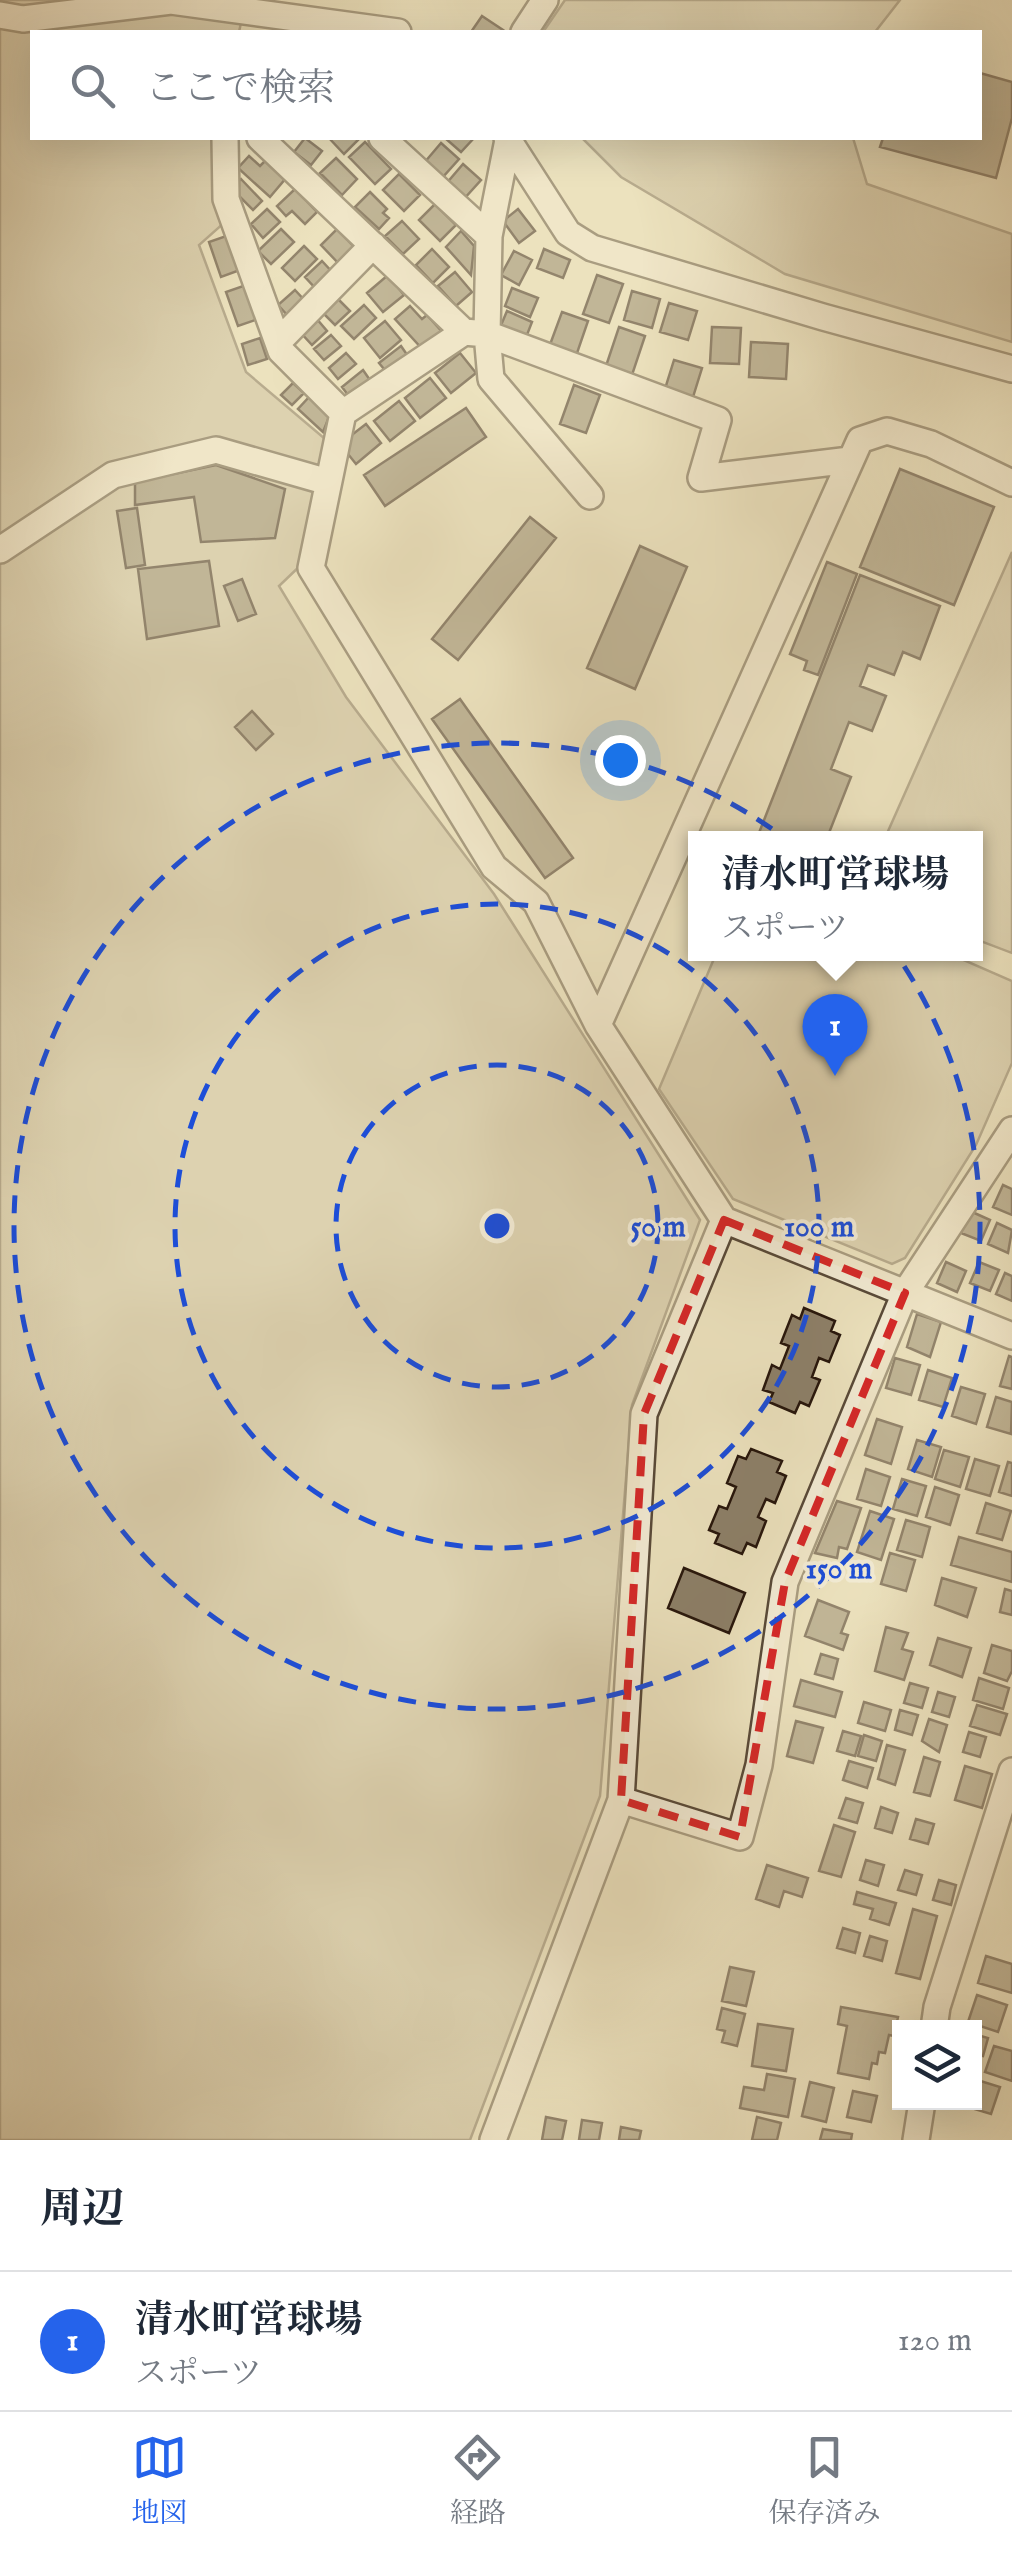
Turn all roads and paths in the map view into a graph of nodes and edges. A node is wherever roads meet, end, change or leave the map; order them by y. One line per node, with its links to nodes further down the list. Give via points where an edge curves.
1 (546, 0): 5 (street)
2 (0, 15): 3 (street, via 22,19 171,1)
3 (244, 21): 4 (street)
4 (370, 30)
5 (525, 30)
6 (225, 140): 14 (street, via 226,200)
7 (384, 140): 11 (street)
8 (508, 140): 11 (street)
9 (509, 140): 15 (street, via 568,233 592,248)
10 (272, 141): 12 (street)
11 (489, 236): 13 (street)
12 (373, 246): 13 (street); 14 (street)
13 (475, 333): 16 (street); 17 (street, via 718,420 701,478); 20 (street, via 491,379)
14 (278, 342): 16 (street)
15 (1012, 369)
16 (342, 412): 18 (street)
17 (850, 460): 19 (street, via 860,440 888,431); 22 (street)
18 (328, 482): 21 (street, via 216,450 113,475); 22 (street, via 311,568 494,867 536,902)
19 (1012, 483)
20 (590, 496)
21 (0, 550)
22 (598, 1025): 24 (street)
23 (1012, 1130): 25 (street)
24 (724, 1220): 25 (street); 28 (street, via 644,1414)
25 (905, 1293): 26 (street); 28 (street, via 785,1582 759,1764 740,1837)
26 (1012, 1336)
27 (1012, 1772): 29 (street)
28 (621, 1800): 31 (street)
29 (935, 2020)
30 (921, 2110): 32 (street)
31 (493, 2140)
32 (916, 2140)

